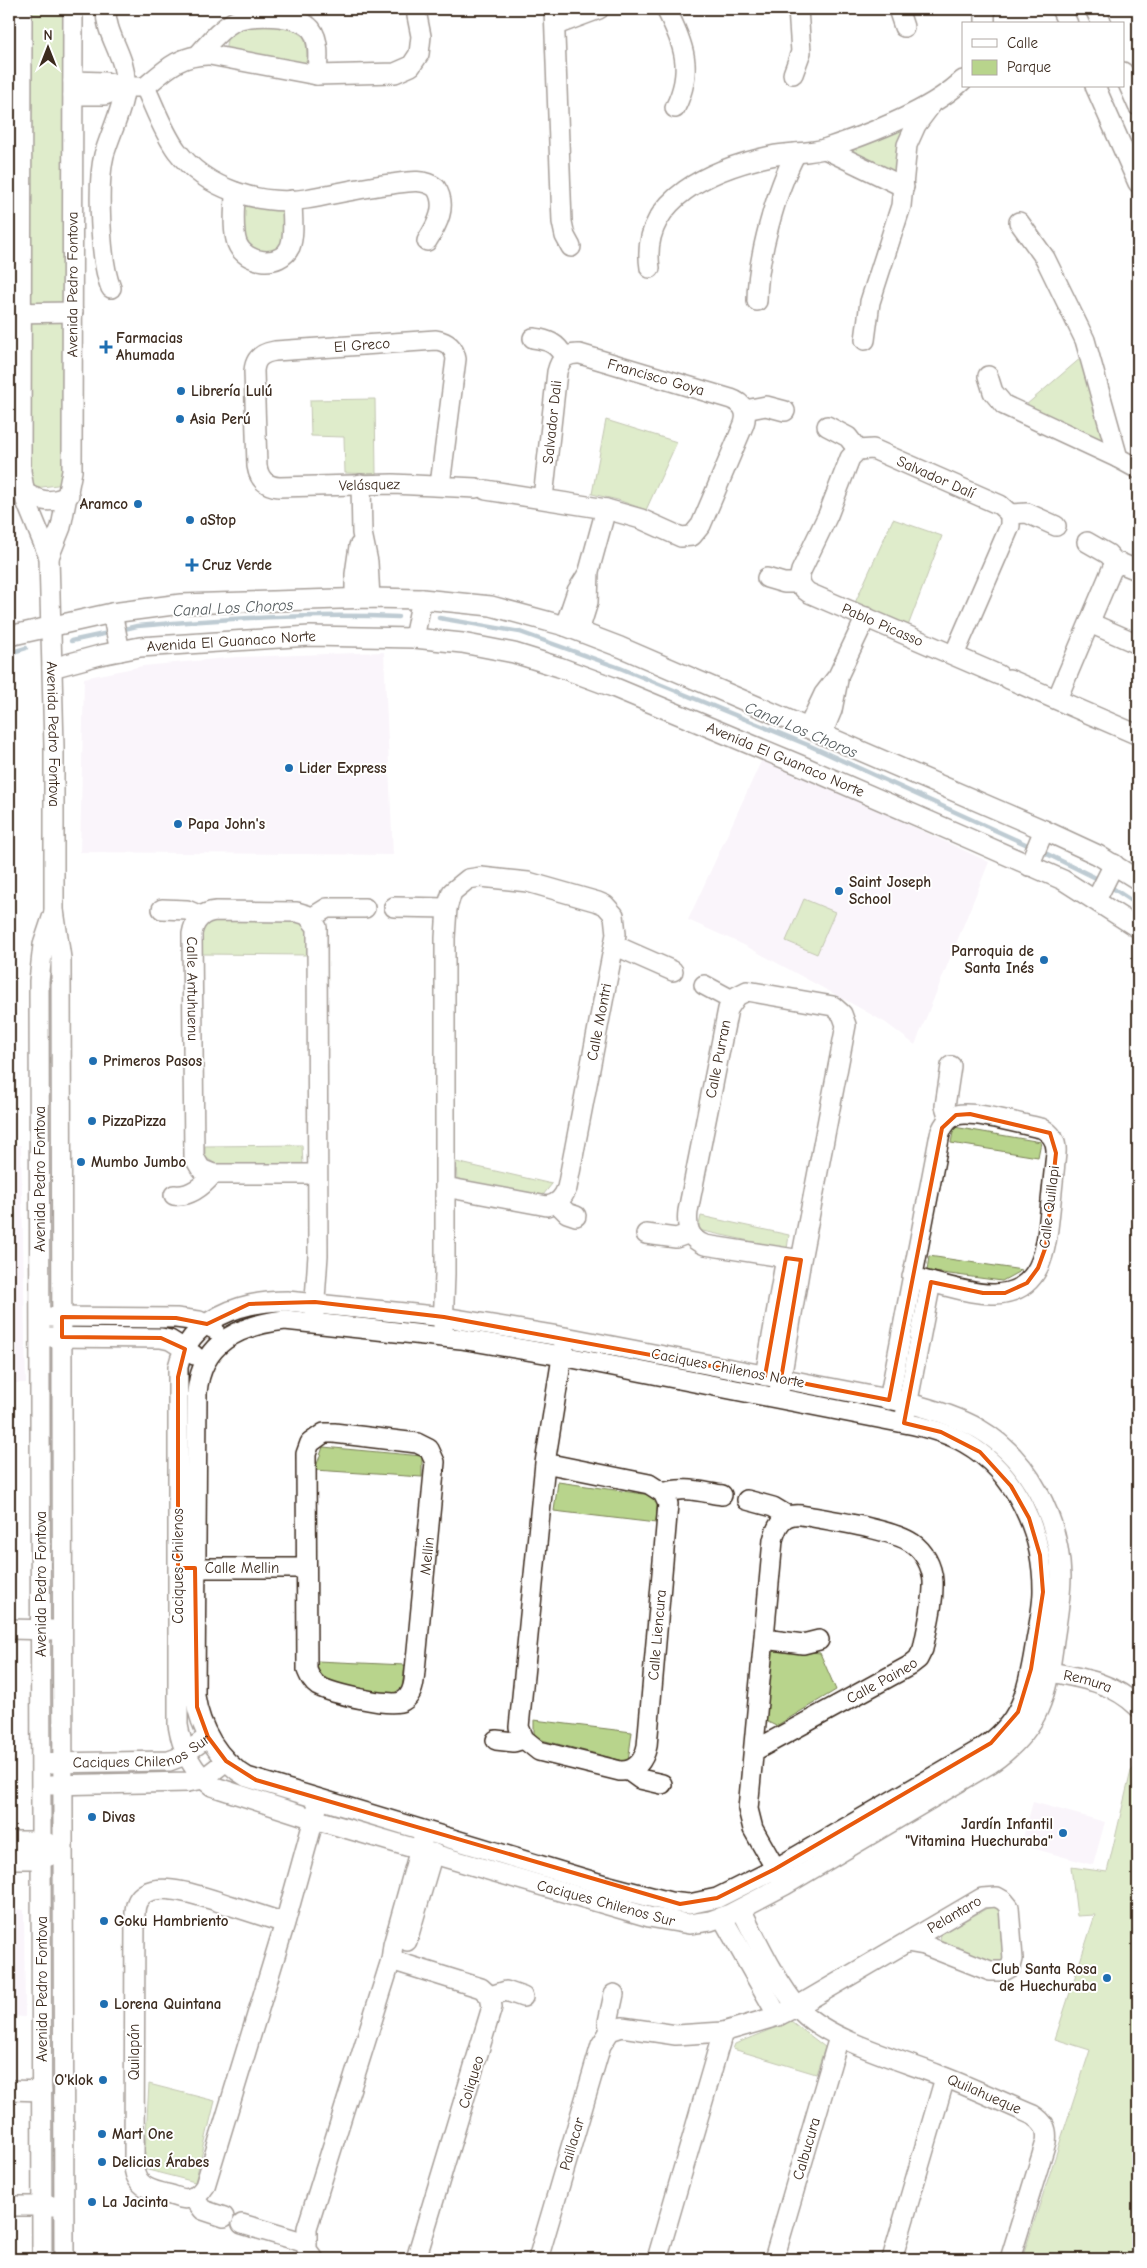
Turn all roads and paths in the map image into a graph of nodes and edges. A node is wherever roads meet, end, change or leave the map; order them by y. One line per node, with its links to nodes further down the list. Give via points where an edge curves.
1 (22, 9): 20 (street, Avenida Pedro Fontova)
2 (73, 9): 23 (street, Avenida Pedro Fontova)
3 (106, 9): 21 (street, via 110,33 123,65)
4 (599, 9): 11 (street)
5 (666, 9): 27 (street, via 680,38 685,60 684,82)
6 (798, 9): 16 (street, via 800,52)
7 (985, 9): 12 (street)
8 (1061, 9): 13 (street)
9 (1095, 9): 14 (street)
10 (417, 16): 18 (street, via 421,46 411,66 385,74)
11 (555, 17): 36 (street, via 562,222)
12 (985, 22)
13 (1067, 22)
14 (1101, 22)
15 (199, 54): 18 (street); 18 (street, via 234,21 257,16 299,21 310,29 316,44); 22 (street, via 175,62)
16 (793, 74)
17 (1124, 74): 26 (street)
18 (317, 75)
19 (962, 81): 25 (street)
20 (15, 87): 41 (street, Avenida Pedro Fontova)
21 (125, 87): 22 (street); 23 (street, via 105,95); 38 (street, via 102,168 103,260)
22 (145, 87): 32 (street, via 169,140 185,160 207,179)
23 (73, 88): 40 (street, Avenida Pedro Fontova)
24 (1096, 88): 30 (street)
25 (932, 104): 28 (street); 31 (street, via 907,144)
26 (1138, 106)
27 (675, 108)
28 (826, 149): 29 (street); 31 (street)
29 (796, 153): 37 (street, via 742,164 684,190 656,224 649,249); 39 (street, via 786,173 762,256)
30 (1138, 184)
31 (904, 187): 43 (street, via 870,302)
32 (235, 192): 33 (street, via 264,199); 33 (street, via 236,240 246,255 260,260 275,260 289,248)
33 (292, 200): 35 (street, via 360,187 428,183 439,193 442,204 439,219)
34 (1019, 222): 50 (street, via 1055,276 1085,340)
35 (427, 241)
36 (571, 247)
37 (650, 268)
38 (111, 288)
39 (757, 301)
40 (73, 312): 41 (street); 56 (street, Avenida Pedro Fontova, via 73,441)
41 (15, 313): 55 (street, Avenida Pedro Fontova)
42 (533, 338): 44 (street, via 550,341)
43 (865, 340)
44 (564, 357): 46 (street, Francisco Goya, via 580,354 656,376 731,399); 57 (street, Salvador Dali, via 557,372)
45 (988, 376): 50 (street, via 992,392 1004,405)
46 (745, 410): 47 (street, via 766,406); 58 (street, Velásquez, via 744,424 696,533 687,537 676,536 641,519)
47 (786, 411)
48 (827, 426): 49 (street, via 848,437)
49 (858, 450): 59 (street, Salvador Dalí, via 873,449 1004,507); 66 (street, via 850,458 801,571)
50 (1118, 458): 51 (street)
51 (1138, 469)
52 (264, 482): 53 (street, Velásquez, via 279,487); 54 (street, El Greco, via 257,466 254,371 261,355 275,351 436,340 452,348 456,359)
53 (361, 484): 54 (street, Velásquez); 67 (street, via 362,533 355,574)
54 (440, 485): 57 (street, Velásquez)
55 (24, 492): 56 (street, via 41,501 55,501); 62 (street, Avenida Pedro Fontova)
56 (68, 495): 62 (street, Avenida Pedro Fontova, via 61,528)
57 (543, 498): 58 (street, Velásquez)
58 (606, 509): 72 (street, via 589,572 577,591)
59 (1010, 514): 60 (street, Salvador Dalí, via 1027,513); 77 (street, via 1010,526)
60 (1056, 526)
61 (1087, 542): 63 (street, via 1108,554)
62 (49, 557): 71 (street, Avenida Pedro Fontova)
63 (1117, 564): 64 (street); 70 (street, via 1112,569)
64 (1137, 570)
65 (767, 578): 66 (street)
66 (800, 583): 69 (street, Pablo Picasso, via 809,593)
67 (362, 598): 68 (street, Avenida El Guanaco Norte); 73 (street, Avenida El Guanaco Norte, via 181,604)
68 (422, 599): 72 (street, Avenida El Guanaco Norte, via 491,606); 75 (street)
69 (866, 617): 77 (street, Pablo Picasso); 80 (street, via 838,676 824,694)
70 (1090, 624): 76 (street); 79 (street)
71 (51, 627): 73 (street, Avenida El Guanaco Norte); 74 (street, Avenida El Guanaco Norte); 78 (street, Avenida Pedro Fontova)
72 (572, 629): 80 (street, Avenida El Guanaco Norte)
73 (116, 632): 75 (street, Avenida El Guanaco Norte, via 200,642 310,636); 78 (street, Avenida El Guanaco Norte)
74 (9, 636)
75 (414, 638): 83 (street, Avenida El Guanaco Norte, via 506,651 559,667)
76 (1138, 644)
77 (954, 655): 79 (street, Pablo Picasso)
78 (52, 668): 90 (street, Avenida Pedro Fontova)
79 (1057, 699): 81 (street, Pablo Picasso)
80 (815, 731): 82 (street, Avenida El Guanaco Norte)
81 (1138, 735)
82 (1042, 835): 83 (street); 85 (street, Avenida El Guanaco Norte)
83 (1031, 862): 85 (street, Avenida El Guanaco Norte, via 1063,880)
84 (1138, 880): 85 (street, Avenida El Guanaco Norte)
85 (1105, 882): 93 (street, Avenida El Guanaco Norte)
86 (394, 907): 88 (street)
87 (365, 908): 92 (street, via 327,908)
88 (446, 908): 94 (street, Calle Montri, via 452,892 468,879 481,877 528,882 604,905 616,922); 102 (street, Calle Montri)
89 (162, 909): 91 (street, Calle Antuhuenu, via 187,910)
90 (54, 910): 112 (street, Avenida Pedro Fontova, via 43,944 39,981); 113 (street, Avenida Pedro Fontova, via 61,958)
91 (201, 916): 92 (street, Calle Antuhuenu, via 216,911 297,912); 100 (street, Calle Antuhuenu, via 192,934 194,1151 201,1169)
92 (311, 918): 101 (street, via 318,932)
93 (1138, 928)
94 (614, 945): 95 (street); 104 (street, Calle Montri, via 567,1188)
95 (673, 972)
96 (704, 986): 97 (street)
97 (732, 1000): 106 (street, Calle Purran, via 726,1013 688,1211); 108 (street, Calle Purran, via 753,991 833,1006 845,1019 846,1032)
98 (951, 1066): 99 (street, via 945,1106)
99 (950, 1119): 109 (street, via 940,1134); 110 (street, Calle Quillapi, via 970,1114 1041,1128 1050,1134 1056,1142 1056,1153 1047,1235 1038,1268 1027,1283 1013,1291 983,1294)
100 (213, 1174): 101 (street); 103 (street, via 193,1191)
101 (318, 1174): 111 (street)
102 (445, 1187): 104 (street, via 542,1205); 114 (street, Calle Montri)
103 (174, 1195)
104 (557, 1203): 105 (street, via 567,1213)
105 (576, 1216)
106 (690, 1233): 107 (street, via 676,1238); 108 (street, via 705,1245)
107 (646, 1234)
108 (794, 1259): 125 (street, Calle Purran)
109 (912, 1277): 110 (street, Calle Quillapi); 127 (street)
110 (931, 1282): 127 (street)
111 (315, 1302): 114 (street, Caciques Chilenos Norte); 115 (street); 116 (street, Caciques Chilenos Norte, via 248,1304)
112 (40, 1317): 113 (street); 118 (street, Avenida Pedro Fontova)
113 (62, 1317): 116 (street, via 176,1318); 119 (street, Avenida Pedro Fontova)
114 (444, 1317): 117 (street, Calle Montri); 120 (street, Caciques Chilenos Norte)
115 (313, 1322): 117 (street, Caciques Chilenos Norte); 121 (street, Caciques Chilenos Norte, via 271,1322 248,1327)
116 (207, 1324): 121 (street); 122 (street, Caciques Chilenos Norte)
117 (442, 1336): 123 (street, Caciques Chilenos Norte)
118 (40, 1337): 119 (street); 139 (street, Avenida Pedro Fontova)
119 (62, 1337): 122 (street, via 161,1338); 140 (street, Avenida Pedro Fontova)
120 (565, 1337): 123 (street); 125 (street, Caciques Chilenos Norte)
121 (225, 1338): 124 (street, Caciques Chilenos)
122 (185, 1349): 124 (street); 136 (street, Caciques Chilenos, via 180,1358 178,1376)
123 (562, 1356): 126 (street, Caciques Chilenos Norte); 129 (street)
124 (206, 1363): 136 (street, Caciques Chilenos, via 197,1393)
125 (773, 1377): 126 (street, Calle Purran); 127 (street, Caciques Chilenos Norte)
126 (778, 1398): 128 (street, Caciques Chilenos Norte)
127 (898, 1401): 128 (street); 134 (street, Caciques Chilenos Norte, via 938,1411 994,1439 1018,1463 1037,1491)
128 (904, 1423): 135 (street, Caciques Chilenos Norte, via 956,1438 987,1459 1021,1501)
129 (545, 1463): 130 (street, via 649,1484); 148 (street, via 519,1721)
130 (663, 1493): 131 (street, via 684,1489); 154 (street, Calle Liencura, via 668,1510 647,1746 639,1764)
131 (722, 1495)
132 (747, 1500): 133 (street, Calle Paineo, via 773,1507)
133 (788, 1516): 141 (street, via 779,1523 773,1540); 149 (street, Calle Paineo, via 801,1515 905,1538 926,1557 933,1590 923,1649 915,1662)
134 (1056, 1541): 135 (street); 144 (street, Caciques Chilenos Norte, via 1061,1576)
135 (1038, 1545): 143 (street, Caciques Chilenos Norte, via 1043,1592)
136 (186, 1568): 137 (street, Calle Mellin); 146 (street, Caciques Chilenos, via 195,1696); 150 (street, Caciques Chilenos, via 178,1725)
137 (306, 1568): 137 (street, Mellin, via 306,1662 310,1679 325,1689 384,1703 404,1700 410,1694 414,1681 436,1473 435,1462 428,1449 411,1442 334,1433 324,1433 314,1439 306,1454)
138 (9, 1629): 139 (street)
139 (41, 1630): 140 (street); 152 (street, Avenida Pedro Fontova)
140 (63, 1630): 153 (street, Avenida Pedro Fontova)
141 (764, 1639): 142 (street, via 803,1644); 149 (street)
142 (819, 1640)
143 (1031, 1669): 144 (street, Remura); 167 (street, Caciques Chilenos Sur, via 1018,1712 1000,1736)
144 (1050, 1672): 145 (street, Remura, via 1108,1685); 167 (street, Caciques Chilenos Sur, via 1030,1728 1011,1749 991,1763)
145 (1138, 1707)
146 (208, 1737): 150 (street, Caciques Chilenos Sur); 151 (street, Caciques Chilenos Sur)
147 (496, 1740): 148 (street)
148 (524, 1740): 154 (street, via 539,1751 620,1772)
149 (754, 1751): 167 (street, via 748,1816)
150 (186, 1753): 153 (street, Caciques Chilenos Sur, via 161,1762); 155 (street, Caciques Chilenos)
151 (226, 1761): 155 (street, Caciques Chilenos Sur); 159 (street, Caciques Chilenos Sur, via 247,1777)
152 (42, 1763): 153 (street, Caciques Chilenos Sur); 157 (street, Avenida Pedro Fontova)
153 (63, 1763): 158 (street, Avenida Pedro Fontova)
154 (629, 1771): 156 (street, via 640,1779)
155 (203, 1779): 158 (street, Caciques Chilenos Sur, via 180,1783); 160 (street, Caciques Chilenos Sur, via 219,1789)
156 (662, 1784)
157 (42, 1785): 158 (street, Caciques Chilenos Sur); 163 (street, Avenida Pedro Fontova)
158 (63, 1785): 164 (street, Avenida Pedro Fontova)
159 (320, 1799): 160 (street); 161 (street, Caciques Chilenos Sur)
160 (314, 1819): 165 (street, Caciques Chilenos Sur); 170 (street)
161 (424, 1830): 165 (street); 167 (street, Caciques Chilenos Sur, via 604,1885 680,1904 717,1898)
162 (9, 1841): 163 (street)
163 (42, 1850): 164 (street); 166 (street); 183 (street, Avenida Pedro Fontova)
164 (64, 1850): 187 (street, Avenida Pedro Fontova)
165 (427, 1852): 169 (street, Caciques Chilenos Sur, via 662,1920 688,1924); 172 (street, via 393,1946)
166 (9, 1859)
167 (780, 1877): 168 (street, Caciques Chilenos Sur)
168 (741, 1909): 169 (street, Caciques Chilenos Sur); 176 (street, Quilahueque)
169 (722, 1917): 177 (street)
170 (285, 1923): 184 (street, via 206,2182 202,2191); 184 (street, Quilapán, via 190,1893 170,1890 145,1893 135,1905 135,2173 139,2182 150,2189 184,2199)
171 (907, 1942): 171 (street, Pelantaro, via 924,1944 990,1971 1004,1971 1011,1967 1013,1959 1009,1908 1001,1898 988,1896); 176 (street, Pelantaro)
172 (396, 1961): 174 (street, via 475,1986); 190 (street, via 308,2228)
173 (614, 1994): 178 (street, Paillacar, via 608,2022)
174 (490, 1996): 175 (street, via 506,1991); 193 (street, Coliqueo, via 491,2014)
175 (523, 1996)
176 (798, 2006): 177 (street); 180 (street, Quilahueque, via 818,2025)
177 (778, 2016): 179 (street)
178 (610, 2031): 179 (street, via 622,2027 676,2036); 194 (street, Paillacar, via 601,2045)
179 (723, 2032): 195 (street)
180 (839, 2037): 181 (street, Quilahueque); 196 (street, Calbucura)
181 (945, 2078): 197 (street); 198 (street, Quilahueque, via 1034,2115 1046,2130 1046,2142)
182 (9, 2090): 183 (street)
183 (42, 2091): 186 (street, Avenida Pedro Fontova)
184 (193, 2198): 188 (street, via 203,2210)
185 (9, 2206): 186 (street)
186 (42, 2206): 187 (street); 191 (street, Avenida Pedro Fontova)
187 (63, 2206): 192 (street, Avenida Pedro Fontova)
188 (224, 2217)
189 (242, 2224): 190 (street)
190 (310, 2251)
191 (42, 2259)
192 (64, 2259)
193 (416, 2259)
194 (538, 2259)
195 (657, 2259)
196 (774, 2259)
197 (892, 2259)
198 (1010, 2259)

